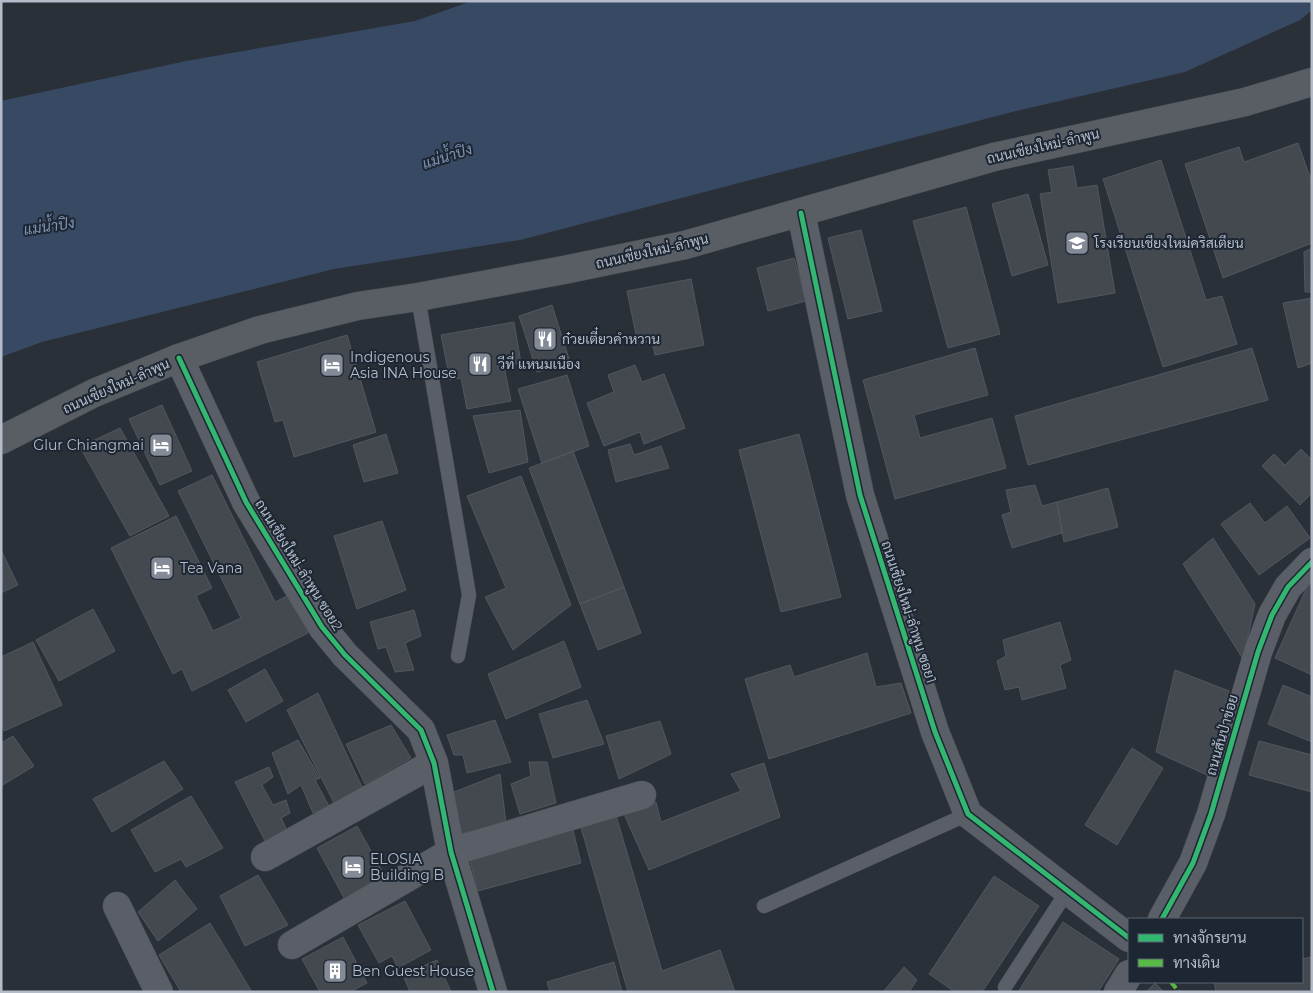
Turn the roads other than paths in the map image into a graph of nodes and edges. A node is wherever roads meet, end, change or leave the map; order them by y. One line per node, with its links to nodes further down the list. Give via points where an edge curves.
1 (1312, 82): 2 (main road, ถนนเชียงใหม่-ลำพูน, via 1245,102 994,156)
2 (801, 213): 3 (main road, ถนนเชียงใหม่-ลำพูน, via 685,245); 10 (street, ถนนเชียงใหม่-ลำพูน ซอย1, via 860,495 935,732)
3 (418, 297): 4 (main road, ถนนเชียงใหม่-ลำพูน, via 358,306 260,330); 7 (lane, via 469,595)
4 (179, 358): 5 (main road, ถนนเชียงใหม่-ลำพูน, via 94,393); 8 (street, ถนนเชียงใหม่-ลำพูน ซอย2, via 246,502 322,627 345,655 422,730)
5 (1, 440)
6 (1312, 562): 16 (street, ถนนสันป่าข่อย, via 1288,587 1272,615 1205,830 1193,863)
7 (458, 656)
8 (434, 763): 11 (street, ถนนเชียงใหม่-ลำพูน ซอย2); 12 (street)
9 (642, 795): 11 (street)
10 (968, 814): 13 (street); 15 (lane)
11 (451, 852): 18 (street); 22 (street, ถนนเชียงใหม่-ลำพูน ซอย2)
12 (265, 856)
13 (1068, 890): 17 (street); 20 (lane)
14 (117, 906): 21 (street)
15 (764, 906)
16 (1163, 918)
17 (1128, 937)
18 (292, 945)
19 (1128, 976): 23 (street)
20 (1005, 987)
21 (160, 992)
22 (493, 992)
23 (1118, 992)

